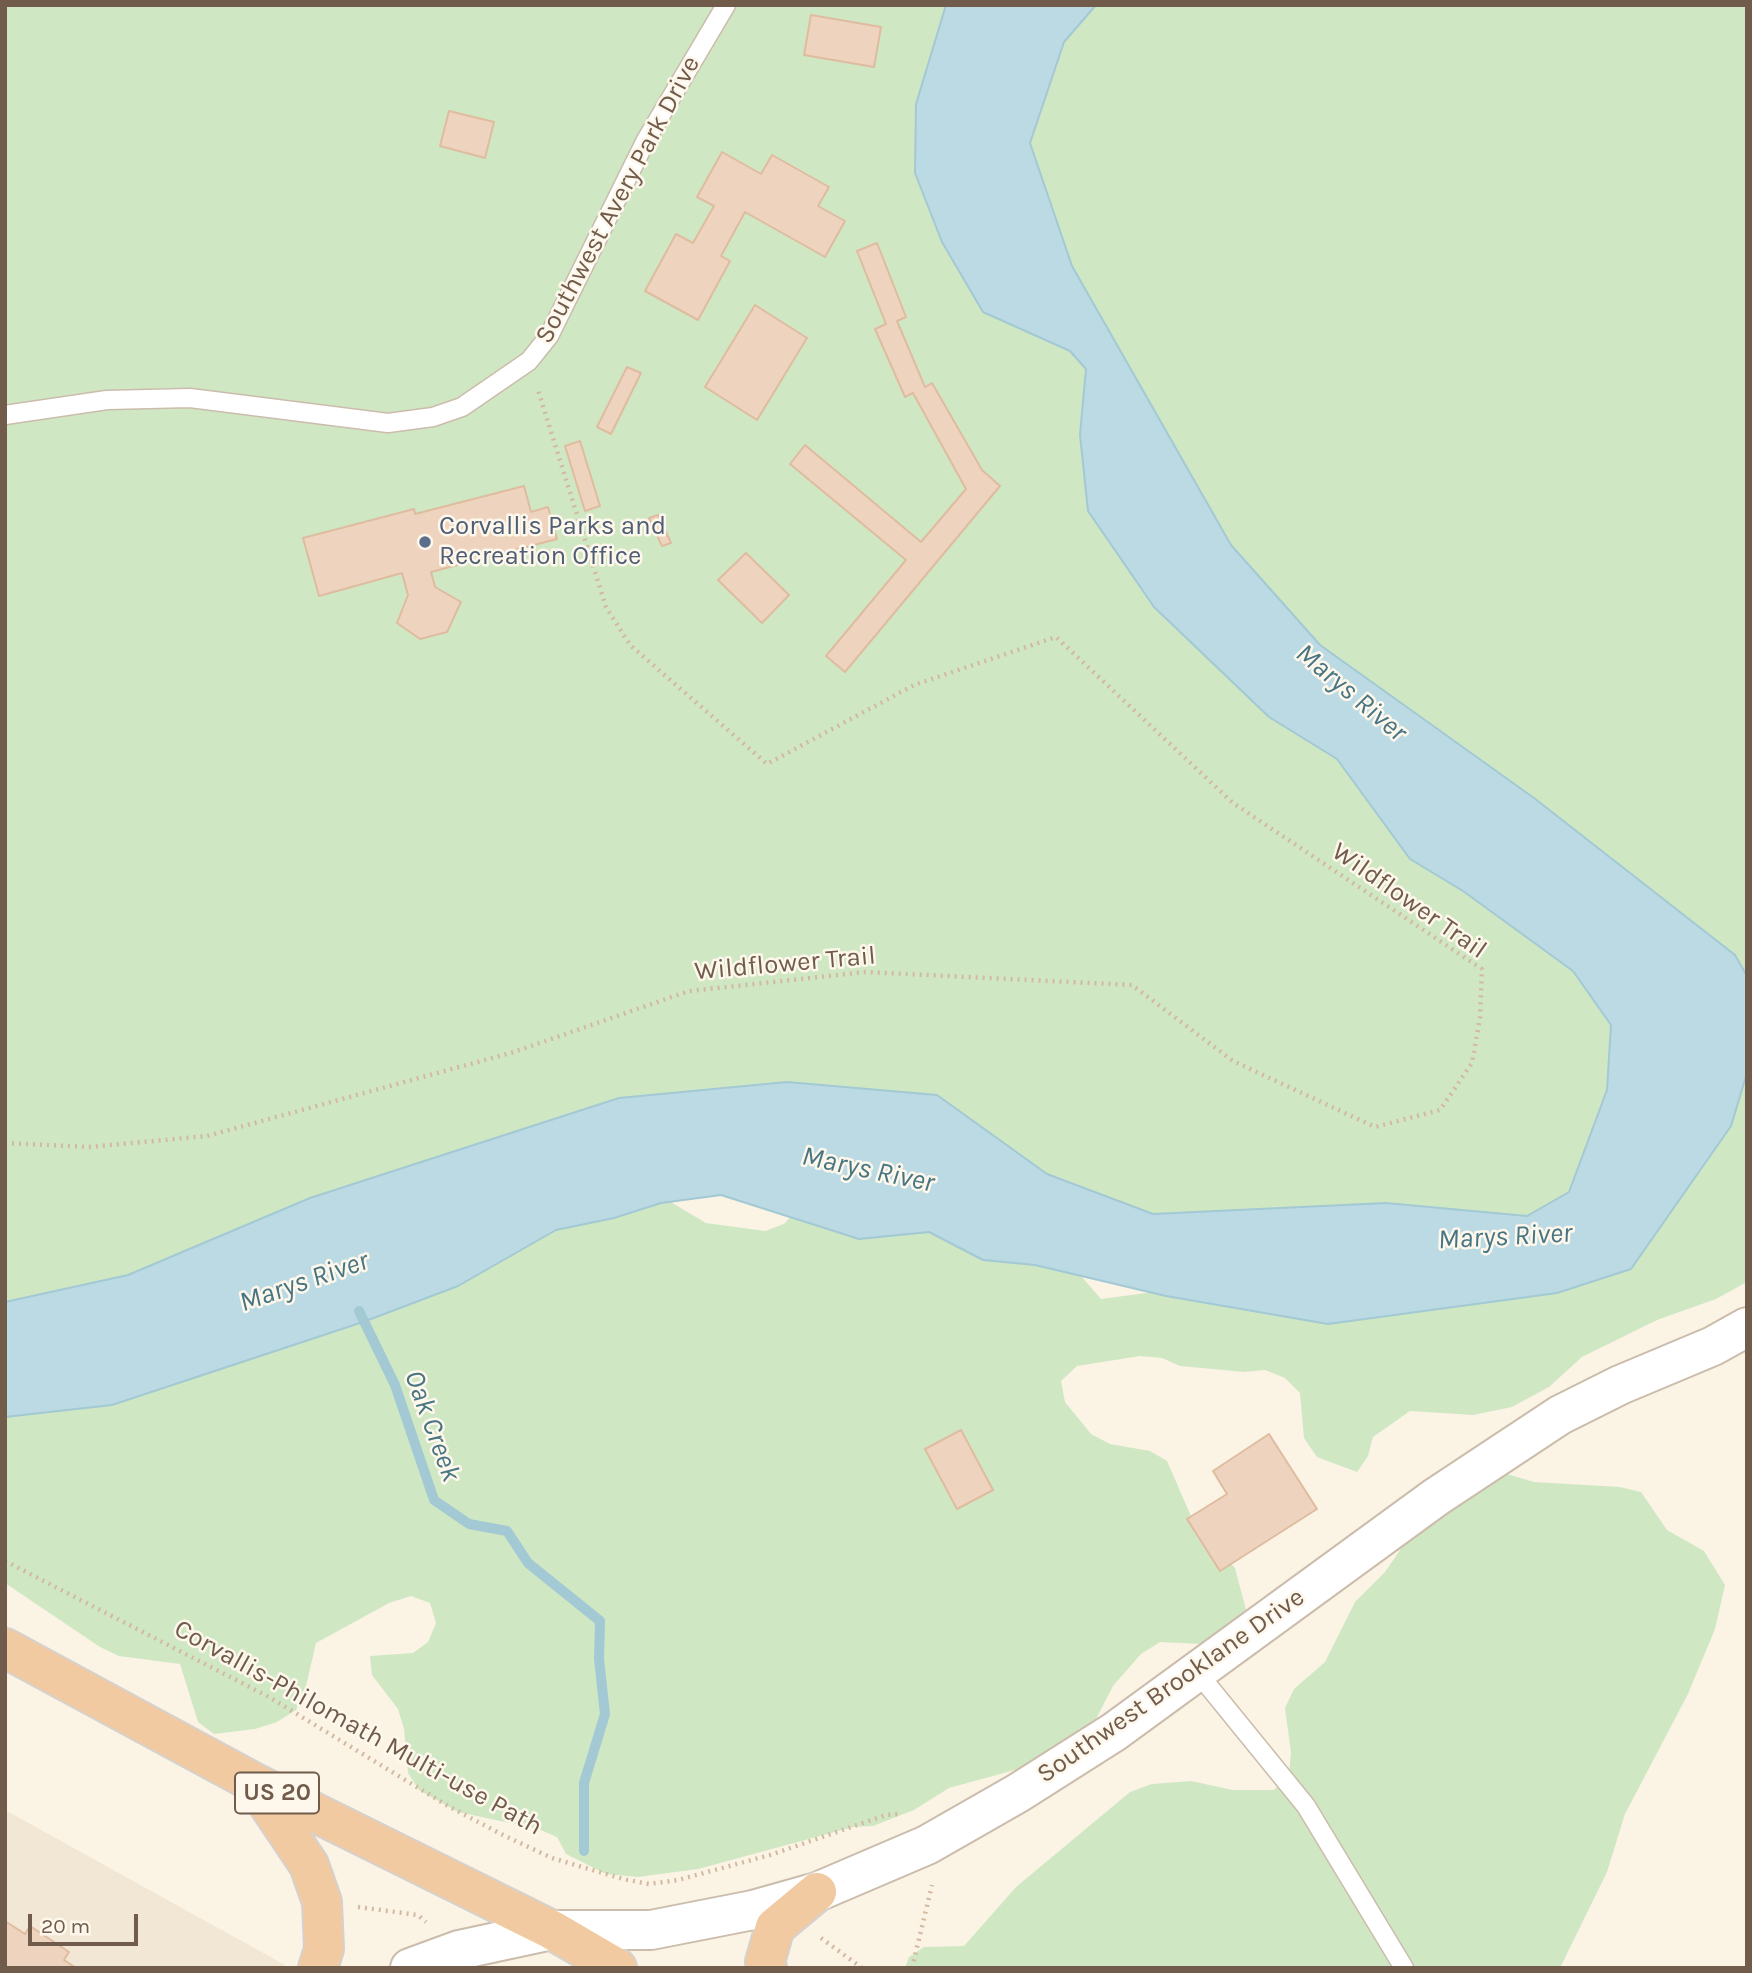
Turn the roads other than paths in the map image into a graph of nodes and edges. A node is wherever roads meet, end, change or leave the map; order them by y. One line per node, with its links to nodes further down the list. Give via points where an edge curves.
1 (726, 5): 2 (lane, Southwest Avery Park Drive, via 646,140 549,337 529,361 462,407 433,417 388,423 190,398 107,400)
2 (5, 415)
3 (1747, 1327): 5 (street, Southwest Brooklane Drive, via 1560,1415 1436,1497)
4 (5, 1648): 6 (highway, US 20)
5 (1197, 1672): 7 (street, Southwest Brooklane Drive, via 1018,1793 927,1845); 13 (lane, via 1306,1806)
6 (253, 1782): 8 (highway, US 20); 9 (highway, via 309,1865 322,1902 324,1949)
7 (817, 1892): 8 (street, Southwest Brooklane Drive, via 650,1930); 12 (highway, via 775,1927)
8 (552, 1930): 10 (street, Southwest Brooklane Drive, via 459,1950); 11 (highway, US 20)
9 (318, 1968)
10 (410, 1968)
11 (617, 1968)
12 (767, 1968)
13 (1404, 1968)

